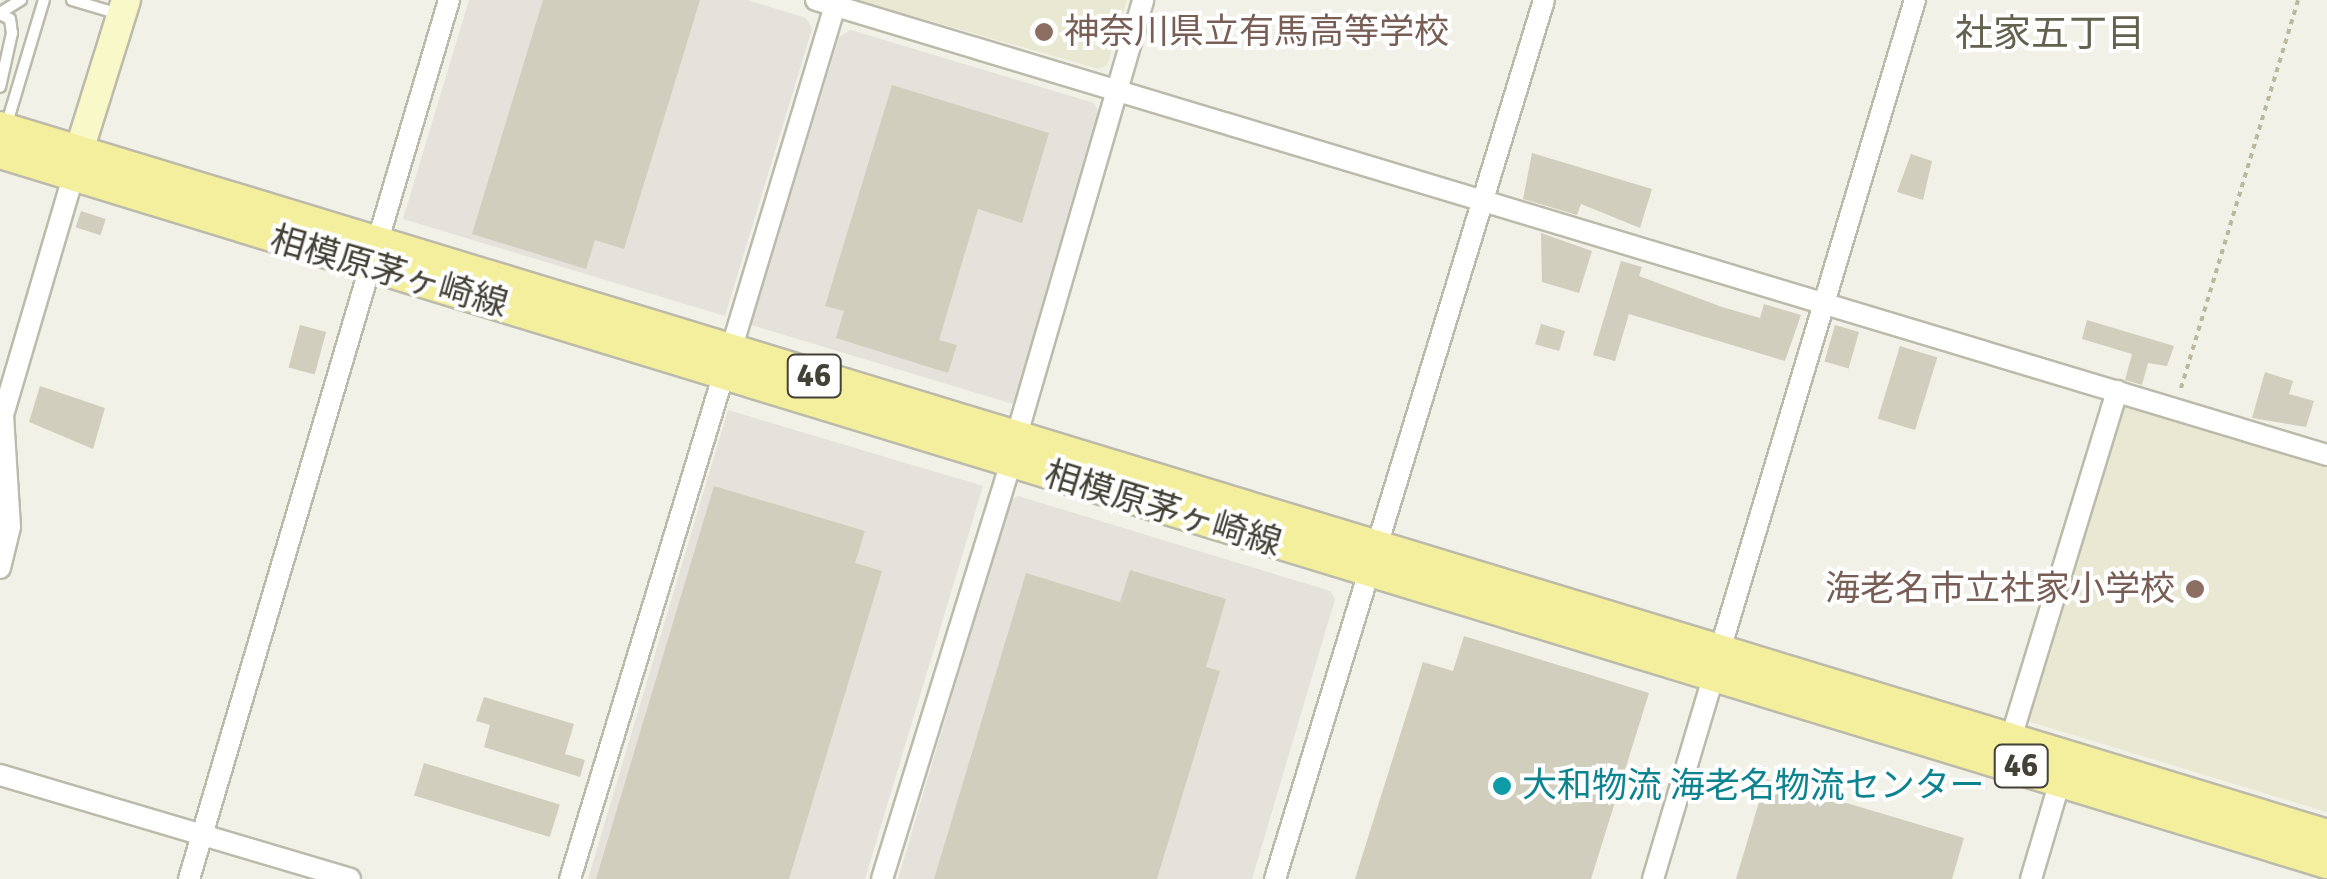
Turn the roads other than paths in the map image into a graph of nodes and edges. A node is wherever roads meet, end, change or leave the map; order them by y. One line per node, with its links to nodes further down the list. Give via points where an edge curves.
1 (20, 0): 10 (lane)
2 (44, 0): 13 (lane)
3 (72, 0): 9 (lane)
4 (449, 0): 16 (street)
5 (1143, 0): 12 (street)
6 (1544, 0): 15 (street)
7 (1916, 0): 17 (street)
8 (826, 3): 12 (street); 18 (street)
9 (124, 7): 14 (street)
10 (0, 13): 11 (lane, via 10,19 12,33)
11 (0, 87)
12 (1115, 90): 15 (street); 20 (street)
13 (2, 136): 14 (main road, 相模原茅ヶ崎線 / 46)
14 (77, 164): 16 (main road, 相模原茅ヶ崎線 / 46); 22 (street, via 3,415)
15 (1484, 202): 17 (street); 23 (street)
16 (375, 255): 18 (main road, 相模原茅ヶ崎線 / 46); 29 (street)
17 (1824, 304): 19 (street); 25 (street)
18 (724, 374): 20 (main road, 相模原茅ヶ崎線 / 46); 34 (street)
19 (2117, 392): 21 (street); 26 (street)
20 (1013, 449): 23 (main road, 相模原茅ヶ崎線 / 46); 35 (street)
21 (2327, 455)
22 (4, 487): 24 (street, via 10,526)
23 (1372, 558): 25 (main road, 相模原茅ヶ崎線 / 46); 36 (street)
24 (0, 568)
25 (1717, 662): 26 (main road, 相模原茅ヶ崎線 / 46); 28 (main road, 相模原茅ヶ崎線 / 46); 37 (street)
26 (2011, 738): 30 (main road, 相模原茅ヶ崎線 / 46)
27 (0, 775): 29 (street)
28 (2061, 778): 31 (main road, 相模原茅ヶ崎線 / 46); 38 (street)
29 (202, 835): 32 (street); 33 (street)
30 (2327, 835)
31 (2327, 863)
32 (189, 879)
33 (350, 879)
34 (570, 879)
35 (882, 879)
36 (1274, 879)
37 (1653, 879)
38 (2031, 879)

